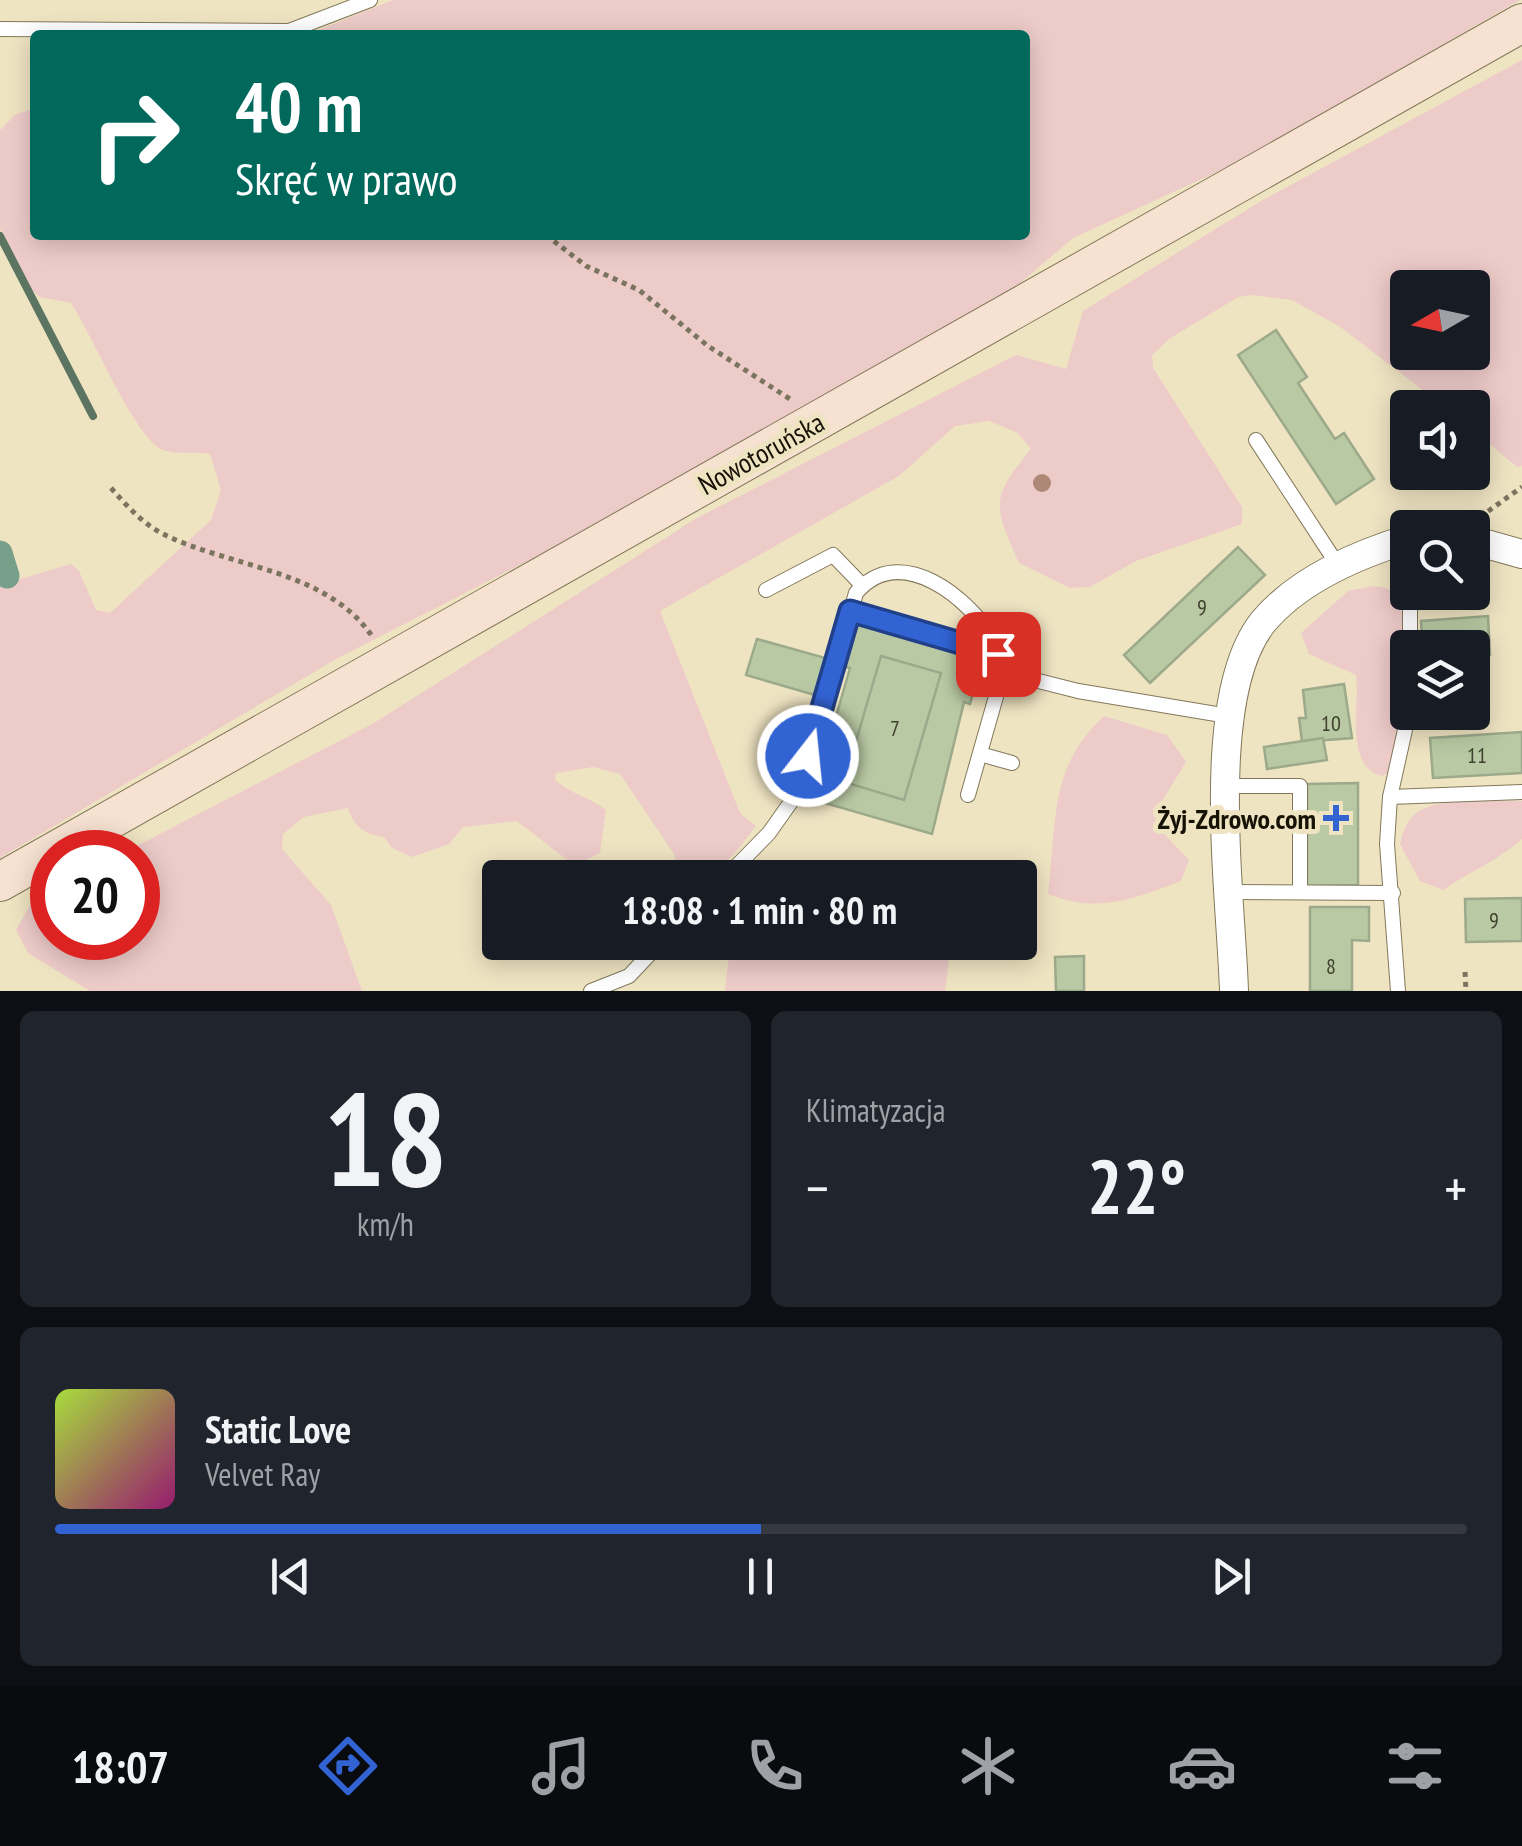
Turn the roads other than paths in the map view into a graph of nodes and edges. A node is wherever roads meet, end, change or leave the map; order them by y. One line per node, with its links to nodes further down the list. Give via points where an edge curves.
1 (370, 0): 5 (lane)
2 (1522, 23): 25 (main road, Nowotoruńska)
3 (0, 29): 4 (lane)
4 (96, 30)
5 (294, 30)
6 (1256, 440): 10 (lane)
7 (1490, 545): 9 (street)
8 (1390, 547): 10 (street)
9 (1522, 554)
10 (1339, 568): 16 (street, via 1295,591 1260,626 1236,676)
11 (862, 585): 12 (lane, via 833,555); 13 (lane); 14 (lane, via 906,572 940,584 996,643)
12 (766, 590)
13 (850, 611): 14 (lane); 24 (lane, via 798,792)
14 (998, 654): 15 (lane)
15 (1003, 672): 16 (lane); 18 (lane)
16 (1228, 716): 20 (street)
17 (1404, 730): 23 (lane)
18 (980, 754): 19 (lane); 22 (lane)
19 (1012, 763)
20 (1226, 786): 26 (street); 27 (lane, via 1300,786)
21 (1522, 792): 23 (lane)
22 (968, 795)
23 (1390, 797): 28 (lane)
24 (743, 860)
25 (0, 882)
26 (1231, 892): 27 (lane); 31 (street)
27 (1300, 892): 28 (lane)
28 (1393, 893): 32 (lane)
29 (644, 960): 30 (lane, via 624,979)
30 (591, 991)
31 (1234, 991)
32 (1398, 991)

